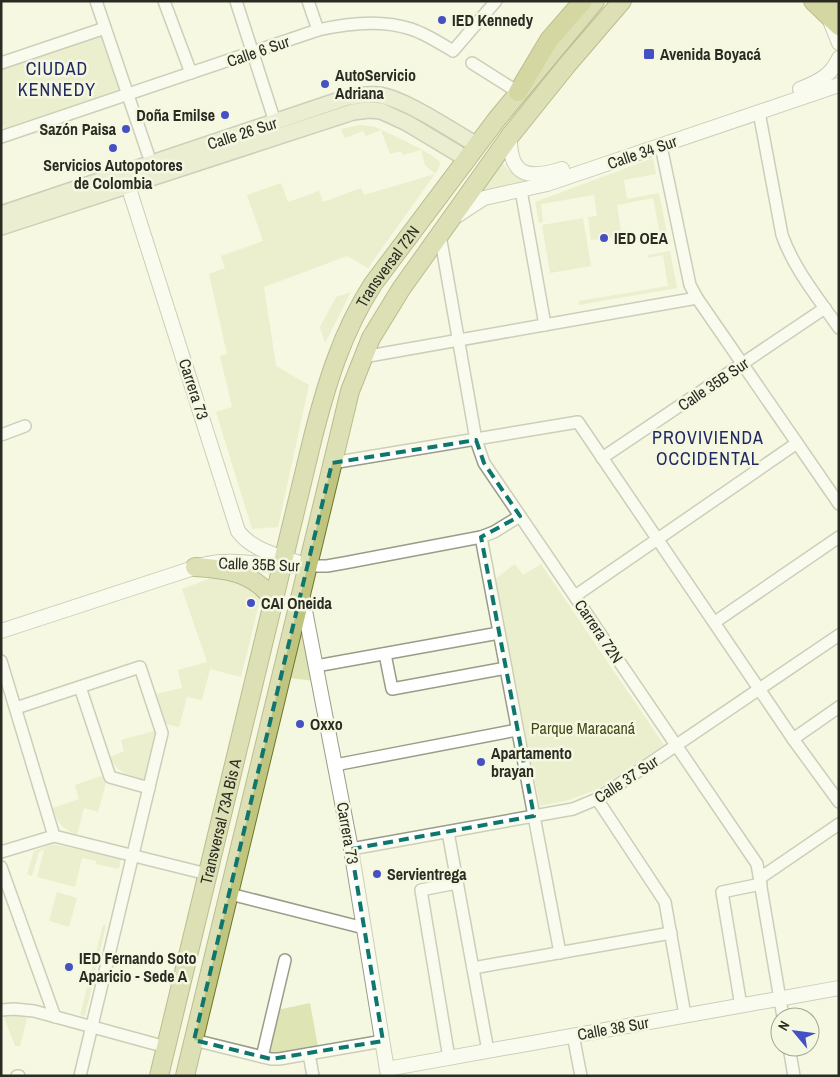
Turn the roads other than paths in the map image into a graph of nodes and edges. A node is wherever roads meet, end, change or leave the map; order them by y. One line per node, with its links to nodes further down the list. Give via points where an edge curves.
1 (96, 1): 11 (street)
2 (164, 1): 18 (street)
3 (236, 1): 14 (street)
4 (308, 1): 12 (street)
5 (496, 1): 12 (street, Calle 6 Sur, via 453,51 411,29 394,26 359,23)
6 (583, 1): 20 (highway, via 549,40)
7 (595, 1): 20 (main road, Transversal 72N)
8 (622, 1): 26 (main road, Transversal 72N)
9 (813, 1): 10 (highway)
10 (835, 12): 13 (street)
11 (105, 28): 16 (street); 21 (street)
12 (318, 30): 14 (street, Calle 6 Sur)
13 (839, 43)
14 (253, 52): 18 (street, Calle 6 Sur); 24 (street)
15 (839, 58): 23 (street, Calle 34 Sur, via 835,68 820,81)
16 (1, 63)
17 (472, 63): 20 (street)
18 (191, 73): 21 (street, Calle 6 Sur)
19 (839, 85): 23 (street, Calle 34 Sur)
20 (518, 92): 28 (main road, Transversal 72N)
21 (128, 94): 25 (street, Calle 6 Sur); 29 (street)
22 (350, 104): 24 (main road, Calle 26 Sur); 28 (main road, Calle 26 Sur, via 381,111); 30 (main road, Calle 26 Sur)
23 (752, 112): 26 (street, Calle 34 Sur, via 536,176 519,169 512,161); 27 (street, Calle 34 Sur); 36 (street, via 787,250)
24 (275, 122): 30 (main road, Calle 26 Sur)
25 (2, 134)
26 (510, 136): 34 (main road, Transversal 72N)
27 (661, 146): 31 (street, Calle 34 Sur); 35 (street, via 686,272)
28 (472, 152): 53 (main road, Transversal 72N, via 374,284 351,322 324,396)
29 (148, 154)
30 (126, 179): 32 (main road, Calle 26 Sur); 33 (main road, Calle 26 Sur); 53 (street, Carrera 73, via 238,531 251,544)
31 (521, 190): 34 (street, Calle 34 Sur, via 484,198); 37 (street)
32 (1, 214)
33 (1, 228)
34 (444, 229): 39 (street, Carrera 72N); 40 (main road, Transversal 72N, via 385,313)
35 (698, 298): 37 (street); 41 (street)
36 (825, 308): 38 (street); 41 (street, Calle 35B Sur)
37 (545, 325): 39 (street)
38 (839, 328)
39 (459, 340): 40 (street); 44 (street, Carrera 72N)
40 (363, 357): 47 (main road, Transversal 72N, via 350,391)
41 (743, 364): 45 (street); 46 (street, Calle 35B Sur)
42 (25, 426): 43 (street)
43 (1, 435)
44 (476, 440): 46 (street, via 578,422); 47 (street); 49 (street, Carrera 72N, via 484,463)
45 (798, 444): 48 (street); 52 (street)
46 (602, 458): 52 (street)
47 (332, 463): 54 (main road, Transversal 72N)
48 (839, 504)
49 (520, 516): 50 (street, Calle 35B Sur); 57 (street, Carrera 72N)
50 (482, 537): 54 (street, Calle 35B Sur, via 344,563); 61 (street)
51 (839, 537): 59 (street)
52 (657, 540): 57 (street); 59 (street)
53 (283, 561): 54 (street, Carrera 73); 55 (street, Calle 35B Sur, via 269,566 237,561); 58 (main road, Transversal 73A Bis A)
54 (308, 566): 56 (main road, Transversal 73A Bis A)
55 (195, 567): 58 (main road, via 246,576 264,588); 60 (street, Calle 35B Sur)
56 (302, 592): 65 (street, Carrera 73); 89 (main road, Transversal 73A Bis A)
57 (575, 596): 73 (street, Carrera 72N)
58 (274, 600): 86 (main road, Transversal 73A Bis A)
59 (715, 622): 68 (street)
60 (1, 631)
61 (499, 633): 63 (street); 66 (street)
62 (839, 635): 68 (street, Calle 37 Sur)
63 (385, 654): 65 (street); 66 (street, via 392,689)
64 (1, 661): 69 (street)
65 (316, 666): 74 (street, Carrera 73)
66 (506, 668): 71 (street)
67 (80, 687): 69 (street); 75 (street, via 110,777); 75 (street, via 140,667 162,733)
68 (760, 689): 72 (street); 73 (street, Calle 37 Sur)
69 (16, 708): 81 (street)
70 (839, 708): 72 (street)
71 (517, 730): 74 (street); 78 (street)
72 (793, 739): 77 (street)
73 (677, 746): 76 (street, Calle 37 Sur); 87 (street, Carrera 72N, via 757,864)
74 (335, 765): 82 (street, Carrera 73)
75 (149, 788): 84 (street)
76 (597, 799): 78 (street, Calle 37 Sur, via 574,809); 91 (street, via 665,902)
77 (839, 802)
78 (534, 816): 80 (street, Calle 37 Sur); 92 (street)
79 (839, 824): 87 (street)
80 (448, 832): 82 (street, Calle 37 Sur); 88 (street)
81 (54, 836): 83 (street); 84 (street)
82 (351, 850): 90 (street, Carrera 73)
83 (1, 852)
84 (132, 856): 86 (street); 102 (street)
85 (1, 867): 101 (street)
86 (207, 874): 106 (main road, Transversal 73A Bis A)
87 (760, 881): 96 (street, Carrera 72N); 97 (street, via 722,892)
88 (457, 883): 94 (street); 111 (street, via 421,890)
89 (230, 894): 90 (street); 104 (main road, Transversal 73A Bis A)
90 (364, 928): 105 (street, Carrera 73)
91 (670, 933): 92 (street); 100 (street)
92 (560, 953): 94 (street)
93 (285, 960): 110 (street)
94 (473, 968): 107 (street)
95 (839, 988): 96 (street, Calle 38 Sur)
96 (780, 999): 97 (street, Calle 38 Sur); 98 (street, Carrera 72N)
97 (741, 1006): 100 (street, Calle 38 Sur)
98 (781, 1007)
99 (1, 1010): 101 (street, via 28,1010)
100 (685, 1016): 103 (street, Calle 38 Sur)
101 (55, 1018): 102 (street)
102 (91, 1027): 106 (street); 113 (street)
103 (573, 1035): 107 (street, Calle 38 Sur); 117 (street)
104 (194, 1040): 110 (street); 115 (main road, Transversal 73A Bis A)
105 (383, 1041): 108 (street); 112 (street, Carrera 73)
106 (166, 1047): 114 (main road, Transversal 73A Bis A)
107 (488, 1051): 111 (street, Calle 38 Sur)
108 (309, 1054): 110 (street); 116 (street)
109 (791, 1057): 118 (street)
110 (262, 1058)
111 (449, 1058): 112 (street, Calle 38 Sur)
112 (388, 1072)
113 (80, 1076)
114 (159, 1076)
115 (185, 1076)
116 (313, 1076)
117 (581, 1076)
118 (794, 1076)

